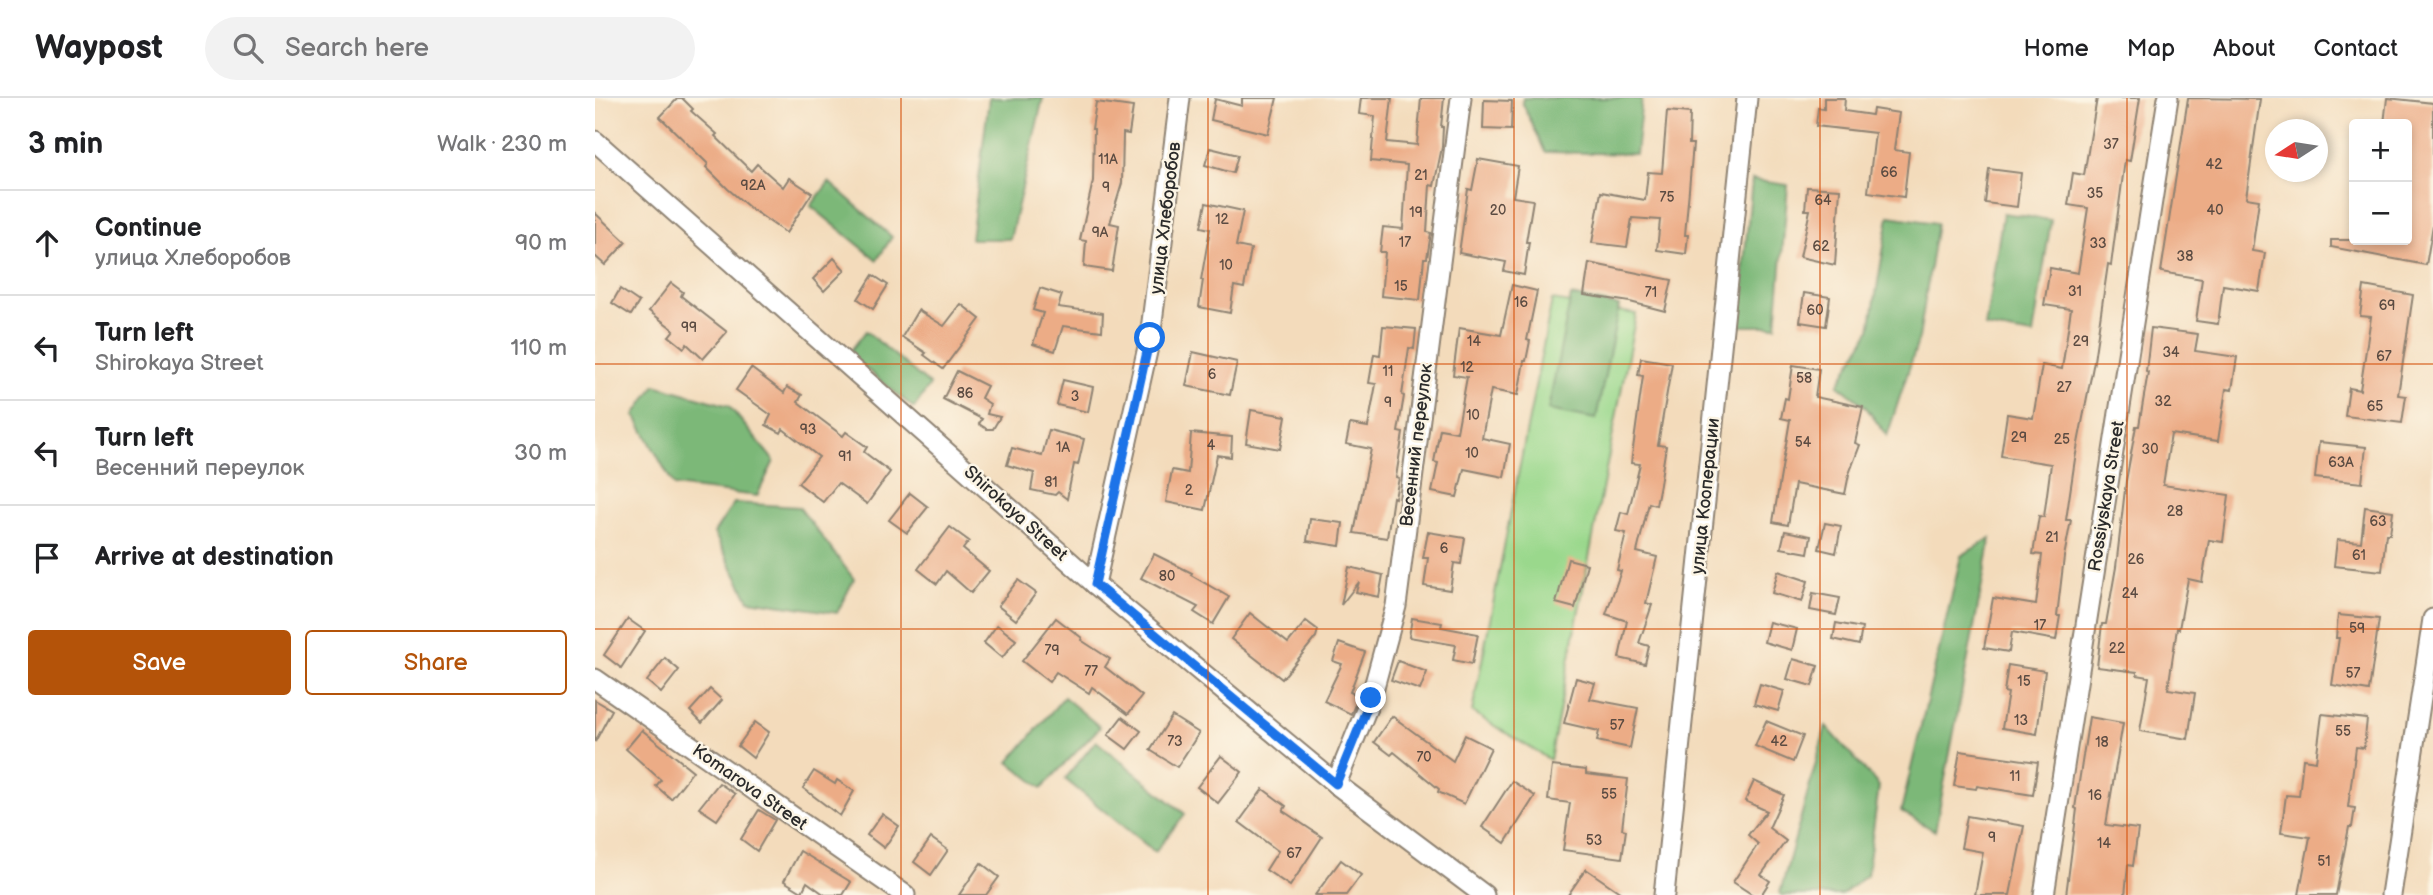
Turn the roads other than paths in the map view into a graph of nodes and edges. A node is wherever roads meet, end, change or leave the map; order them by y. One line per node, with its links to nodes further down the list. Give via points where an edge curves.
1 (1180, 98): 6 (street, улица Хлеборобов, via 1150,338)
2 (1461, 98): 9 (street, Весенний переулок, via 1396,606 1371,698)
3 (1747, 98): 12 (street, улица Кооперации)
4 (2168, 98): 13 (street, Rossiyskaya Street)
5 (595, 141): 6 (street, Shirokaya Street)
6 (1095, 584): 9 (street, Shirokaya Street)
7 (2433, 619): 14 (street)
8 (595, 679): 10 (street, Komarova Street)
9 (1336, 784): 11 (street, Shirokaya Street)
10 (905, 895)
11 (1483, 895)
12 (1664, 895)
13 (2045, 895)
14 (2391, 895)

